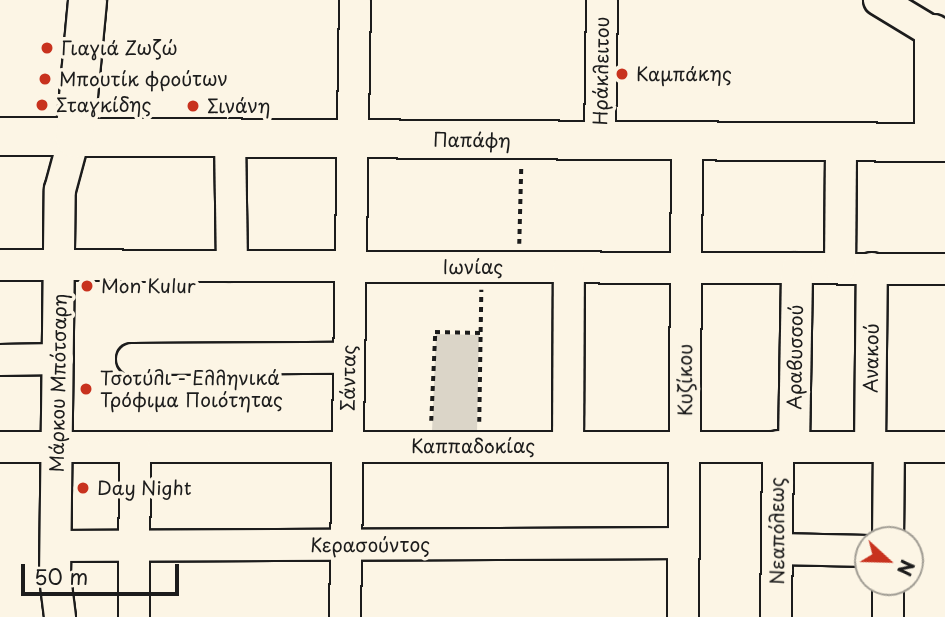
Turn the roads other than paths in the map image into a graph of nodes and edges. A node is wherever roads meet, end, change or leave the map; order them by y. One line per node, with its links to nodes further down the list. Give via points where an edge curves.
1 (88, 0): 8 (main road, Μάρκου Μπότσαρη)
2 (355, 0): 10 (street, Σάντας)
3 (602, 0): 11 (street, Ηράκλειτου)
4 (879, 0): 5 (street)
5 (939, 37): 14 (main road)
6 (0, 136): 7 (main road, Παπάφη)
7 (38, 137): 8 (main road, Παπάφη); 15 (street, Μάρκου Μπότσαρη)
8 (74, 138): 9 (main road, Παπάφη); 15 (street, Μάρκου Μπότσαρη)
9 (230, 138): 10 (main road, Παπάφη); 18 (street)
10 (352, 139): 11 (main road, Παπάφη); 19 (street, Σάντας)
11 (600, 142): 12 (main road, Παπάφη)
12 (687, 142): 13 (main road, Παπάφη); 21 (street, Κυζίκου)
13 (841, 142): 14 (main road, Παπάφη); 23 (street)
14 (939, 142)
15 (60, 190): 17 (street, Μάρκου Μπότσαρη)
16 (0, 265): 17 (street, Ιωνίας)
17 (59, 265): 18 (street, Ιωνίας); 28 (street, Μάρκου Μπότσαρη)
18 (232, 265): 19 (street, Ιωνίας)
19 (350, 266): 20 (street, Ιωνίας); 26 (street, Σάντας)
20 (569, 267): 21 (street, Ιωνίας); 31 (street)
21 (686, 268): 22 (street, Ιωνίας); 30 (street, Κυζίκου)
22 (797, 268): 23 (street, Ιωνίας); 32 (street, Αραβυσσού)
23 (841, 268): 24 (street, Ιωνίας)
24 (872, 268): 25 (street, Ιωνίας); 37 (street, Ανακού)
25 (945, 269)
26 (348, 358): 29 (street); 36 (street, Σάντας)
27 (0, 359): 28 (street)
28 (58, 359): 34 (street, Μάρκου Μπότσαρη)
29 (131, 359)
30 (684, 445): 31 (street, Καππαδοκίας); 32 (street, Καππαδοκίας); 40 (street, Κυζίκου)
31 (568, 446): 36 (street, Καππαδοκίας)
32 (786, 446): 37 (street, Καππαδοκίας); 44 (street, Νεαπόλεως)
33 (0, 447): 34 (street, Καππαδοκίας)
34 (57, 447): 35 (street, Καππαδοκίας); 42 (street, Μάρκου Μπότσαρη)
35 (135, 447): 36 (street, Καππαδοκίας); 43 (street)
36 (347, 447): 41 (street, Σάντας)
37 (879, 447): 38 (street, Καππαδοκίας); 39 (street, Ανακού)
38 (945, 447)
39 (887, 526)
40 (684, 543): 41 (street, Κερασούντος); 52 (street, Κυζίκου)
41 (346, 545): 43 (street, Κερασούντος); 51 (street, Σάντας)
42 (55, 546): 43 (street, Κερασούντος); 46 (street, Μάρκου Μπότσαρη)
43 (134, 546): 50 (street)
44 (777, 549): 45 (street); 53 (street, Νεαπόλεως)
45 (854, 551)
46 (55, 577): 48 (street, Μάρκου Μπότσαρη); 49 (street, Μάρκου Μπότσαρη)
47 (888, 596): 54 (street)
48 (43, 617)
49 (60, 617)
50 (134, 617)
51 (345, 617)
52 (683, 617)
53 (776, 617)
54 (888, 617)

